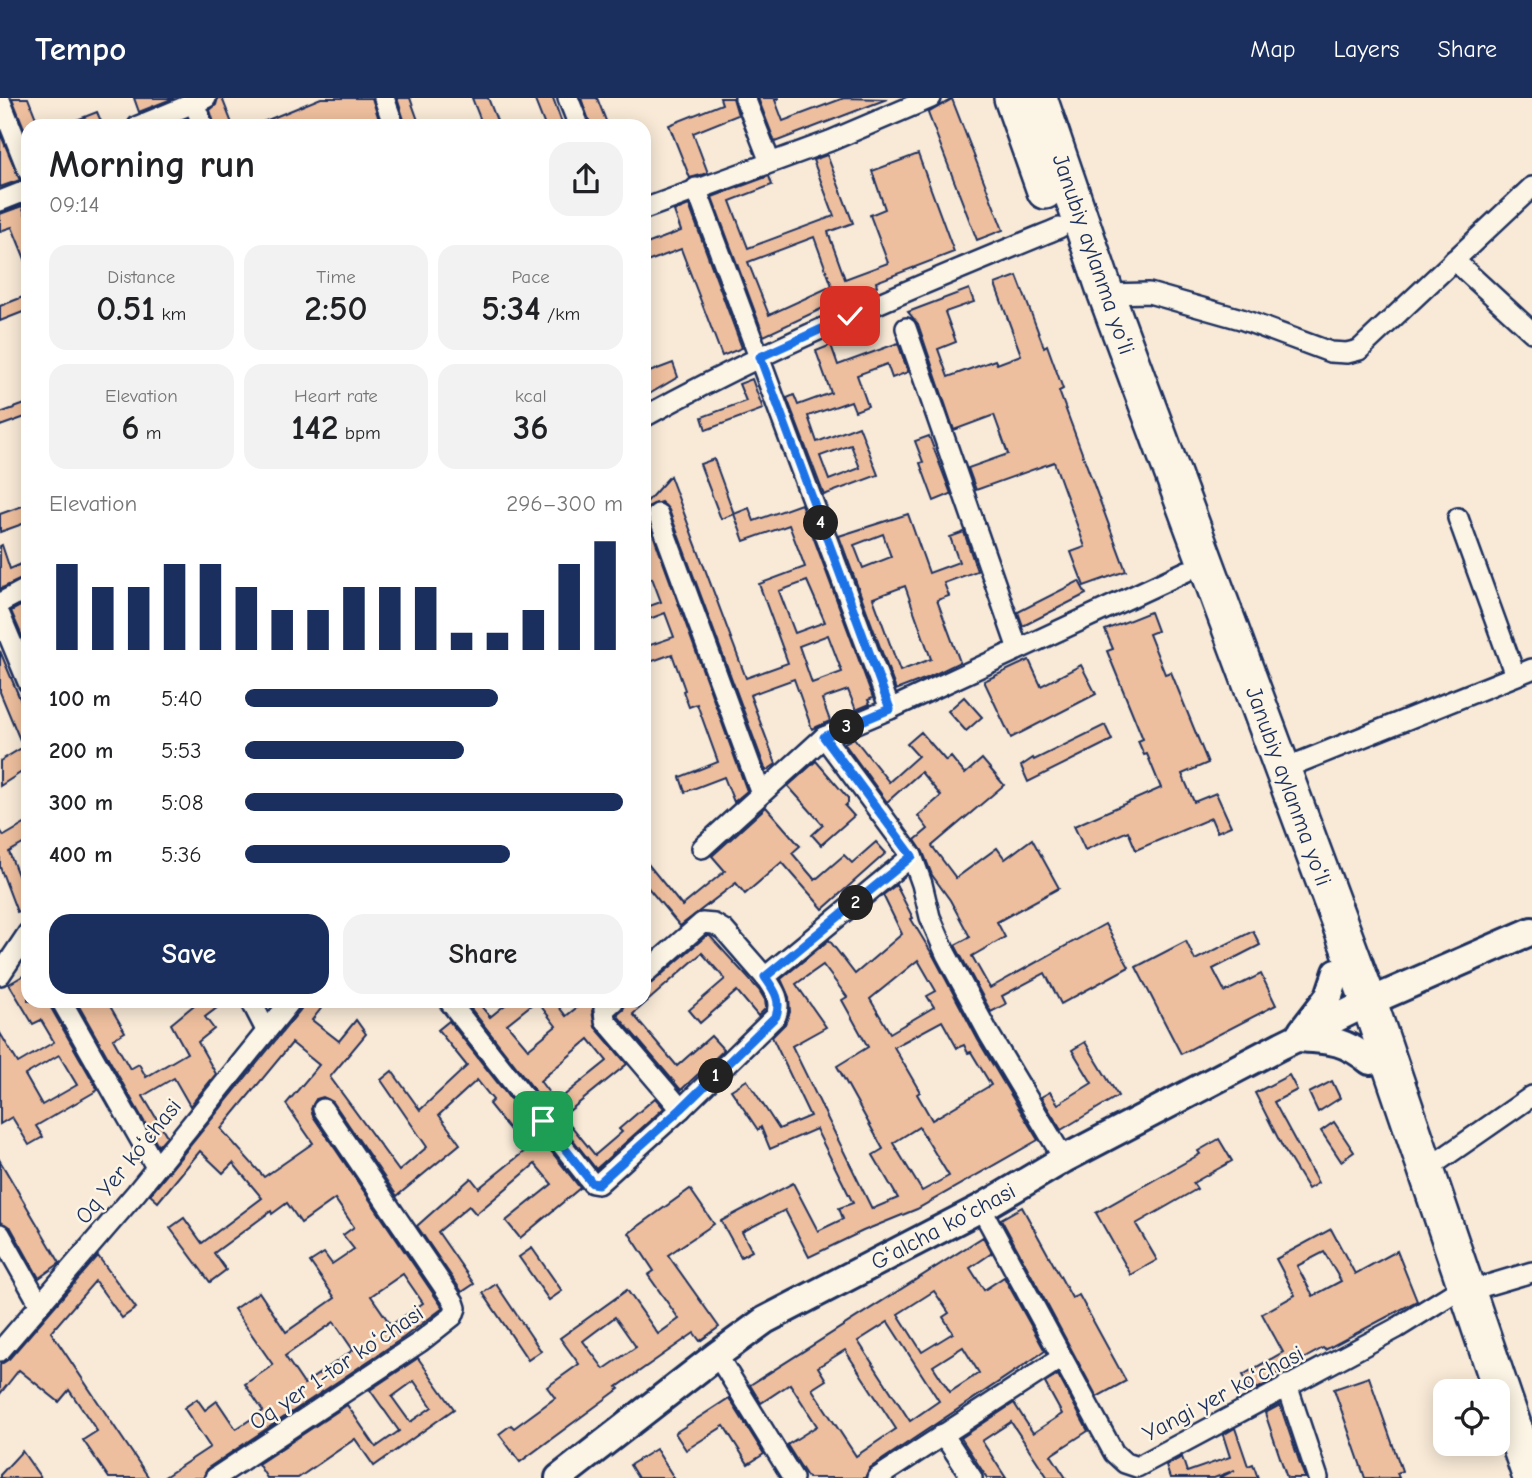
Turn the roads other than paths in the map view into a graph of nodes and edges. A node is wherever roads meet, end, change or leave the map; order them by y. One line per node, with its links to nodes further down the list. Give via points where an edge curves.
1 (384, 98): 11 (street)
2 (568, 98): 12 (street)
3 (745, 98): 14 (street)
4 (931, 98): 14 (street)
5 (1012, 98): 20 (highway, Janubiy aylanma yoʻli)
6 (1039, 98): 22 (highway, Janubiy aylanma yoʻli)
7 (0, 100): 13 (street)
8 (197, 100): 9 (street); 10 (street)
9 (154, 119)
10 (201, 119)
11 (392, 119)
12 (576, 119)
13 (21, 153)
14 (770, 162): 16 (street)
15 (1532, 187): 21 (street)
16 (696, 188): 19 (street); 25 (street)
17 (21, 193): 18 (street)
18 (0, 201)
19 (651, 206)
20 (1059, 228): 25 (street); 29 (highway, Janubiy aylanma yoʻli)
21 (1454, 260): 22 (street, via 1359,350 1347,353 1330,352 1241,319 1149,293); 24 (street)
22 (1106, 294): 38 (highway, Janubiy aylanma yoʻli)
23 (906, 328): 33 (street)
24 (1532, 332)
25 (760, 357): 26 (street); 36 (street)
26 (651, 413)
27 (658, 514): 39 (street)
28 (1458, 518): 35 (street)
29 (1187, 571): 33 (street); 45 (highway, Janubiy aylanma yoʻli)
30 (21, 592): 31 (street)
31 (0, 603)
32 (0, 615): 34 (street)
33 (1018, 649): 36 (street)
34 (21, 665)
35 (1523, 672): 38 (street)
36 (890, 709): 37 (street)
37 (824, 737): 39 (street); 41 (street)
38 (1283, 768): 48 (highway, Janubiy aylanma yoʻli)
39 (761, 794): 40 (street)
40 (702, 848)
41 (912, 856): 47 (street); 60 (street, via 946,954)
42 (1532, 931): 48 (street, Gʻalcha koʻchasi)
43 (21, 944): 46 (street)
44 (651, 968): 47 (street, via 702,923 724,930)
45 (1337, 972): 48 (highway, Janubiy aylanma yoʻli); 55 (street, via 1325,1003)
46 (0, 975)
47 (765, 977): 59 (street, via 778,999 776,1016)
48 (1360, 1007): 55 (street, Gʻalcha koʻchasi); 56 (highway, Janubiy aylanma yoʻli); 62 (highway, Janubiy aylanma yoʻli)
49 (65, 1008): 61 (street)
50 (255, 1008): 54 (street)
51 (285, 1008): 54 (street, Oq Yer koʻchasi)
52 (455, 1008): 59 (street, via 595,1185)
53 (606, 1008): 59 (street, via 605,1020)
54 (266, 1030): 61 (street, Oq Yer koʻchasi)
55 (1296, 1038): 56 (street, via 1337,1041); 60 (street, Gʻalcha koʻchasi)
56 (1370, 1061): 66 (highway, Janubiy aylanma yoʻli)
57 (1532, 1096): 62 (street)
58 (323, 1109): 76 (street, Oq yer 1-tor koʻchasi, via 454,1302 455,1312 420,1342)
59 (681, 1109)
60 (1065, 1159): 63 (street, Gʻalcha koʻchasi)
61 (156, 1167): 67 (street, Oq Yer koʻchasi)
62 (1426, 1169): 66 (highway, Janubiy aylanma yoʻli)
63 (981, 1208): 69 (street, Gʻalcha koʻchasi, via 765,1320); 70 (street, Yangi yer koʻchasi)
64 (0, 1234): 67 (street)
65 (1532, 1272): 66 (street, Yangi yer koʻchasi)
66 (1459, 1293): 71 (highway, Janubiy aylanma yoʻli); 72 (street, Yangi yer koʻchasi); 84 (highway, Janubiy aylanma yoʻli)
67 (39, 1303): 68 (street, Oq Yer koʻchasi)
68 (0, 1352)
69 (716, 1355): 77 (street, Gʻalcha koʻchasi); 78 (street)
70 (1061, 1357): 73 (street); 75 (street, Yangi yer koʻchasi, via 1114,1452)
71 (1479, 1379)
72 (1287, 1385): 75 (street, Yangi yer koʻchasi); 82 (street)
73 (943, 1434): 79 (street); 80 (street)
74 (1504, 1456): 83 (highway)
75 (1137, 1467): 81 (street)
76 (215, 1478)
77 (559, 1478)
78 (793, 1478)
79 (877, 1478)
80 (972, 1478)
81 (1155, 1478)
82 (1318, 1478)
83 (1511, 1478)
84 (1531, 1478)

